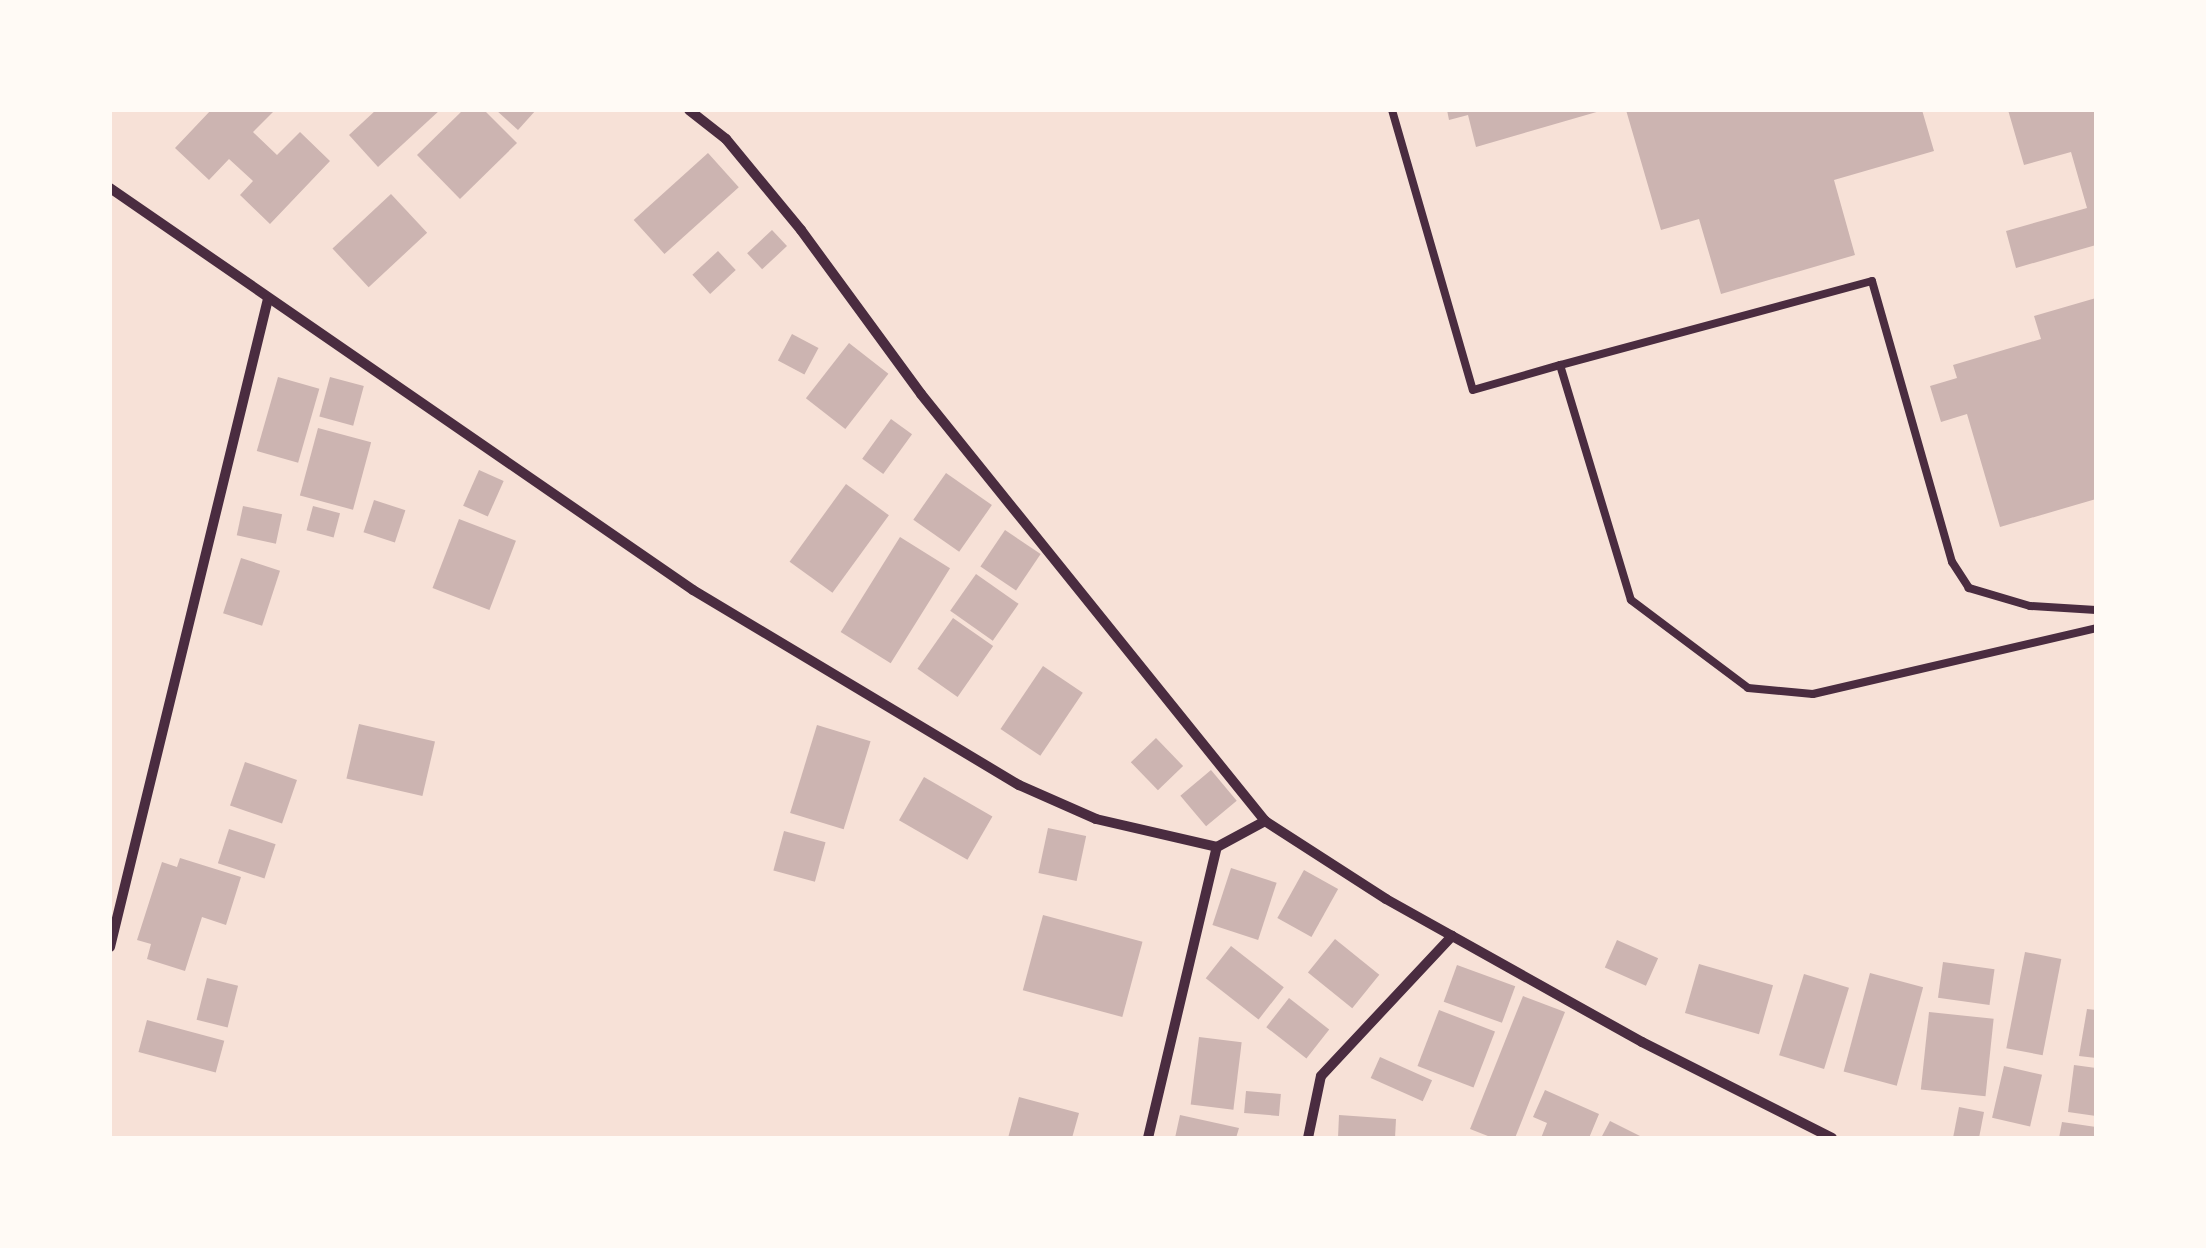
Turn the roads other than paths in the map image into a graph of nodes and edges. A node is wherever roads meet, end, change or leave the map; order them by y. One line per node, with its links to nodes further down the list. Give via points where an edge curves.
1 (689, 110): 8 (street, via 726,139 802,230 933,409)
2 (1392, 110): 5 (lane, via 1472,390)
3 (110, 188): 4 (street)
4 (268, 299): 9 (street, via 693,590 1018,785 1096,819); 11 (street)
5 (1560, 365): 6 (lane, via 1872,281 1952,562 1969,588 2030,606); 7 (lane, via 1631,600 1748,688 1813,694)
6 (2096, 610)
7 (2096, 628)
8 (1265, 821): 9 (street); 10 (street)
9 (1216, 847): 13 (street)
10 (1452, 936): 12 (street); 14 (street, via 1320,1076)
11 (110, 947)
12 (1827, 1137)
13 (1148, 1138)
14 (1308, 1138)

